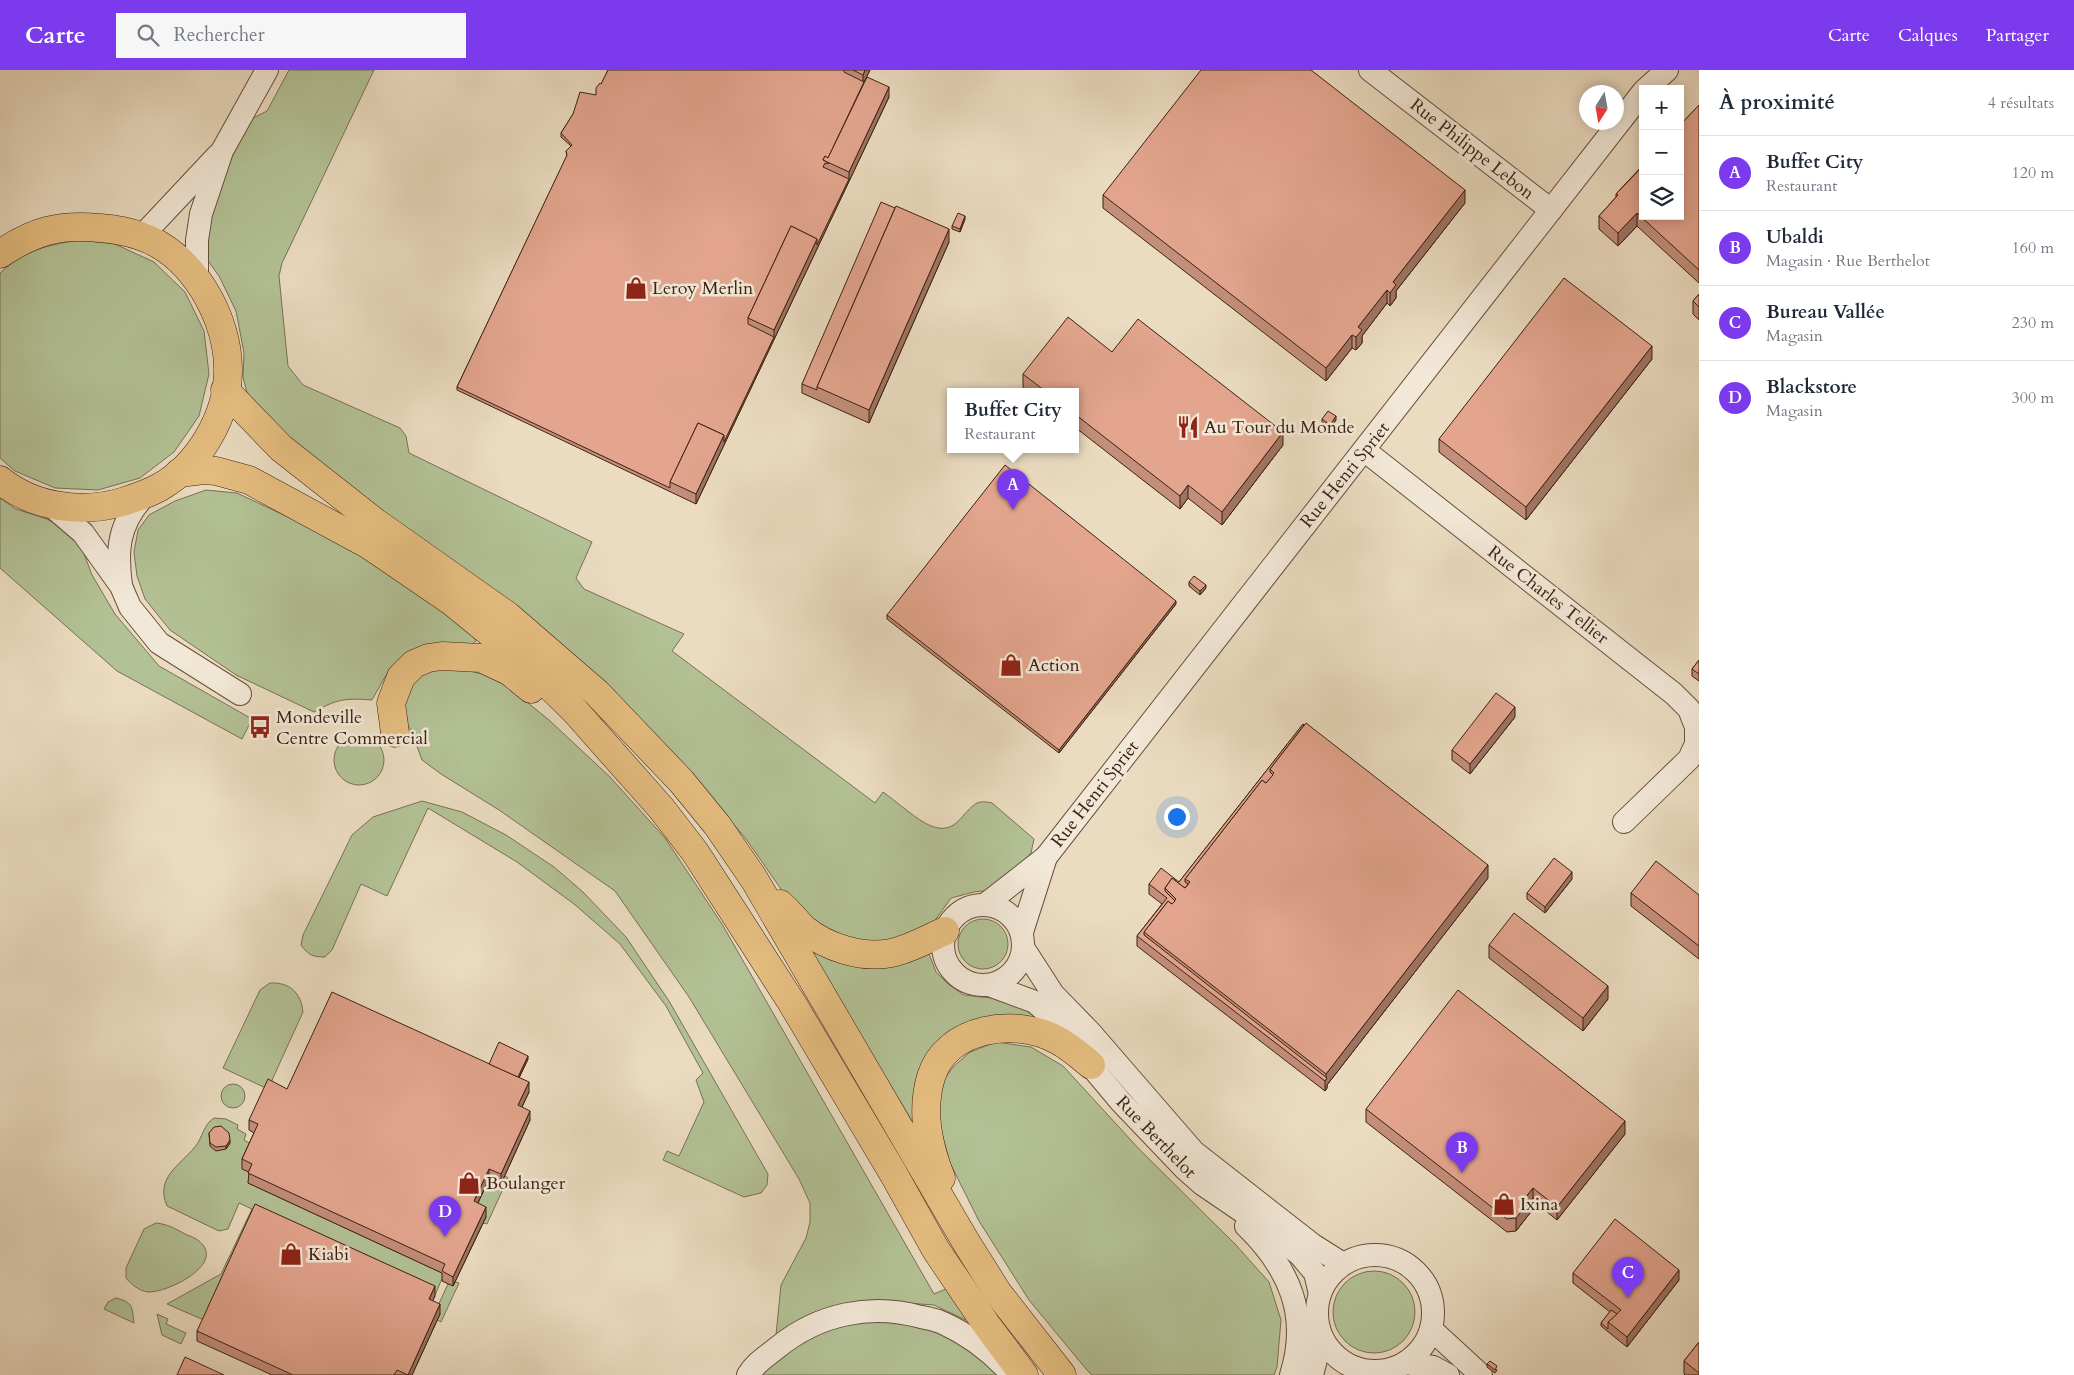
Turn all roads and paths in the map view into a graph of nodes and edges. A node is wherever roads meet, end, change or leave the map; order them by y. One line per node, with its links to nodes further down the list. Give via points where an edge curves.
1 (267, 70): 6 (street)
2 (1370, 70): 7 (street, Rue Philippe Lebon)
3 (1667, 70): 4 (street)
4 (1650, 85)
5 (1639, 97): 7 (street, Rue Henri Spriet)
6 (222, 151): 8 (street); 10 (street, via 201,214)
7 (1551, 210): 12 (street, Rue Henri Spriet)
8 (142, 236): 9 (main road, via 75,225 47,230); 10 (main road, via 164,249)
9 (7, 244)
10 (197, 279): 11 (main road, via 211,301 223,334 228,371)
11 (225, 390): 13 (main road, via 214,427 202,447); 23 (main road, via 281,448 375,522 508,616 597,692 681,781 717,825)
12 (1364, 450): 21 (street, Rue Charles Tellier, via 1689,709 1696,727 1696,744 1689,759); 22 (street, Rue Henri Spriet)
13 (179, 473): 15 (main road); 20 (main road, via 210,470 249,480 369,545 451,601 520,658 576,711)
14 (0, 480): 16 (main road, via 26,496)
15 (144, 496): 16 (main road, via 104,507 76,508); 17 (street, via 126,521 120,542)
16 (49, 504): 17 (street, via 83,533)
17 (121, 586): 18 (street, via 130,607 159,643)
18 (240, 694)
19 (394, 733): 20 (main road, via 391,703 401,677 414,664 442,656 481,658 509,671 581,729)
20 (644, 790): 39 (main road, via 700,860 792,1003 936,1250)
21 (1624, 822)
22 (1046, 857): 24 (street); 26 (street)
23 (754, 879): 25 (main road, via 804,928 826,944 848,950 889,954); 30 (main road)
24 (986, 904): 25 (street, via 958,913); 26 (street, via 998,907 1016,921)
25 (945, 931): 27 (street, via 943,952 952,970 968,982)
26 (1023, 941): 27 (street, via 1018,964 1008,977); 31 (street, Rue Berthelot, via 1053,994 1194,1152 1313,1245)
27 (988, 985): 28 (street, Rue Berthelot, via 1035,1002)
28 (1090, 1065): 29 (street, Rue Berthelot, via 1165,1149); 30 (main road, via 1043,1034 998,1028 959,1042 939,1058 931,1077 925,1113 939,1174)
29 (1202, 1184): 32 (street, Rue Berthelot, via 1268,1228 1300,1256 1314,1273); 41 (street, via 1261,1240 1289,1283 1298,1327)
30 (966, 1242): 40 (main road, via 998,1293)
31 (1343, 1264): 32 (street, via 1329,1277); 34 (street, via 1372,1255 1387,1256 1405,1264 1420,1276 1430,1293)
32 (1320, 1294): 33 (street)
33 (1319, 1329): 36 (street, via 1323,1340 1339,1359); 42 (street)
34 (1431, 1329): 35 (street, via 1416,1354); 44 (street)
35 (1405, 1363): 36 (street); 43 (street, via 1434,1368)
36 (1366, 1373)
37 (748, 1375): 38 (street, via 753,1367 795,1333 829,1318 857,1312 902,1312 941,1322 972,1339)
38 (1012, 1375)
39 (1024, 1375)
40 (1062, 1375)
41 (1291, 1375)
42 (1312, 1375)
43 (1448, 1375)
44 (1481, 1375)

